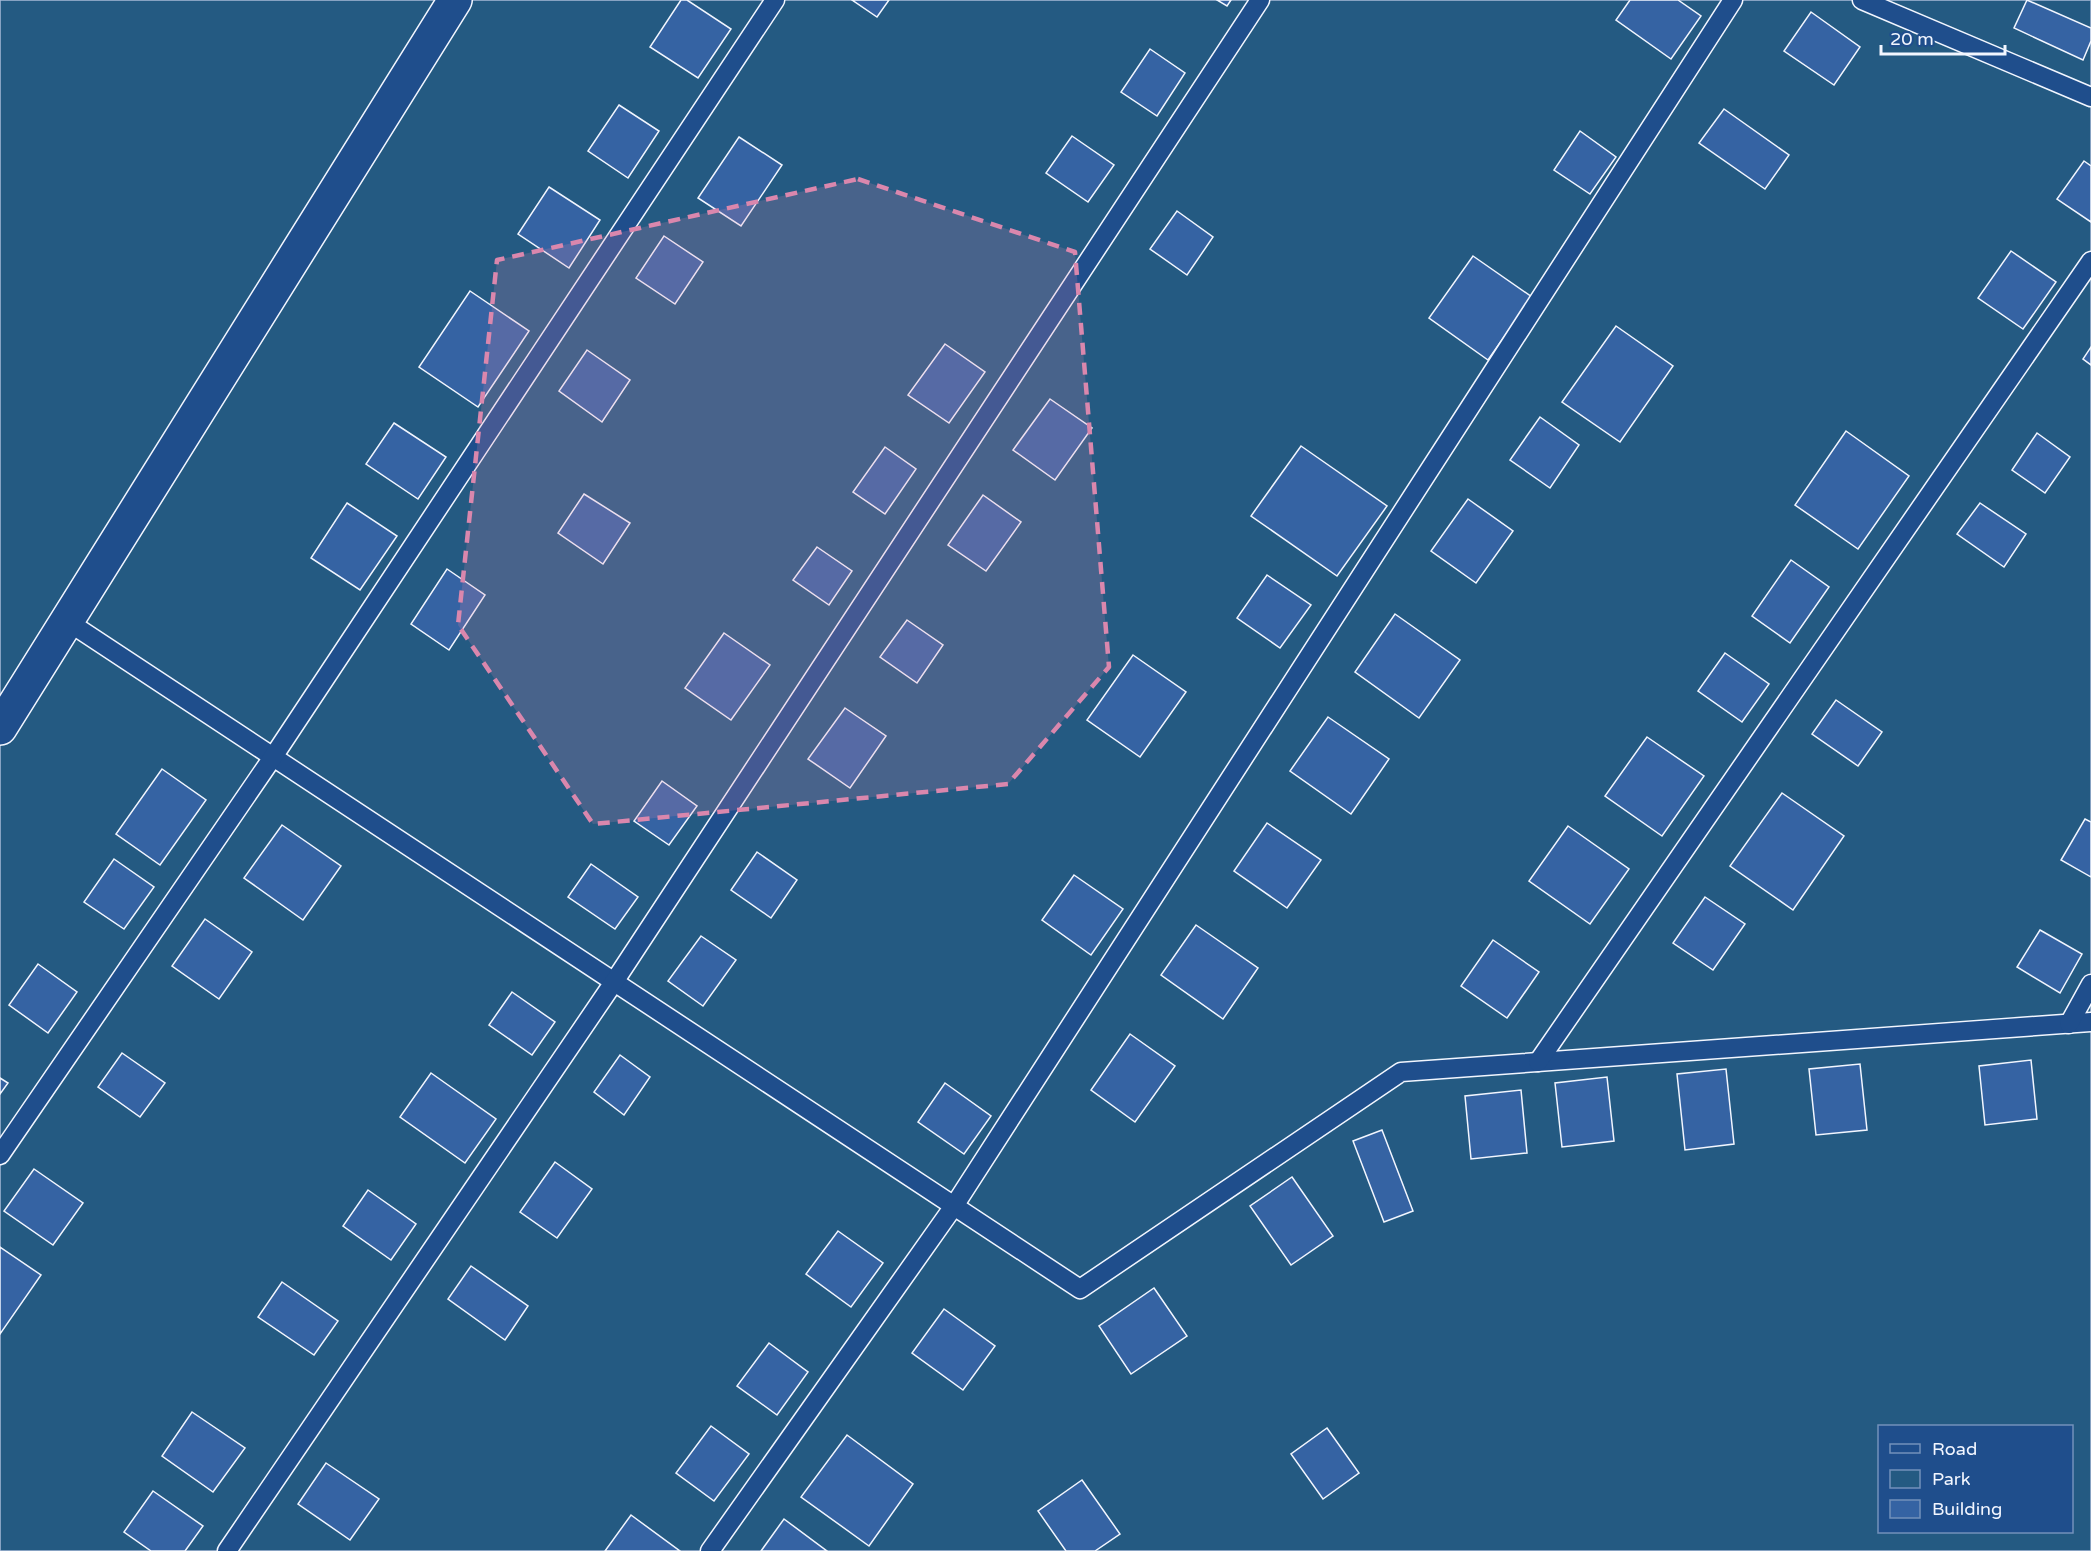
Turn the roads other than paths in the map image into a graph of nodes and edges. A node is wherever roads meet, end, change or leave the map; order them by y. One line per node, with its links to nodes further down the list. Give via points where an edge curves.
1 (455, 0): 8 (street)
2 (775, 0): 10 (lane)
3 (1260, 0): 11 (lane)
4 (1733, 0): 17 (lane)
5 (1862, 0): 6 (lane)
6 (2091, 97)
7 (2091, 261): 15 (lane)
8 (67, 621): 9 (street); 10 (lane)
9 (0, 728)
10 (273, 757): 11 (lane); 16 (lane)
11 (614, 982): 17 (lane); 18 (lane)
12 (2091, 984): 14 (lane)
13 (2091, 1022): 14 (lane)
14 (2068, 1024): 15 (lane)
15 (1538, 1062): 17 (lane, via 1401,1072 1080,1289)
16 (0, 1155)
17 (954, 1206): 19 (lane)
18 (226, 1551)
19 (710, 1551)

